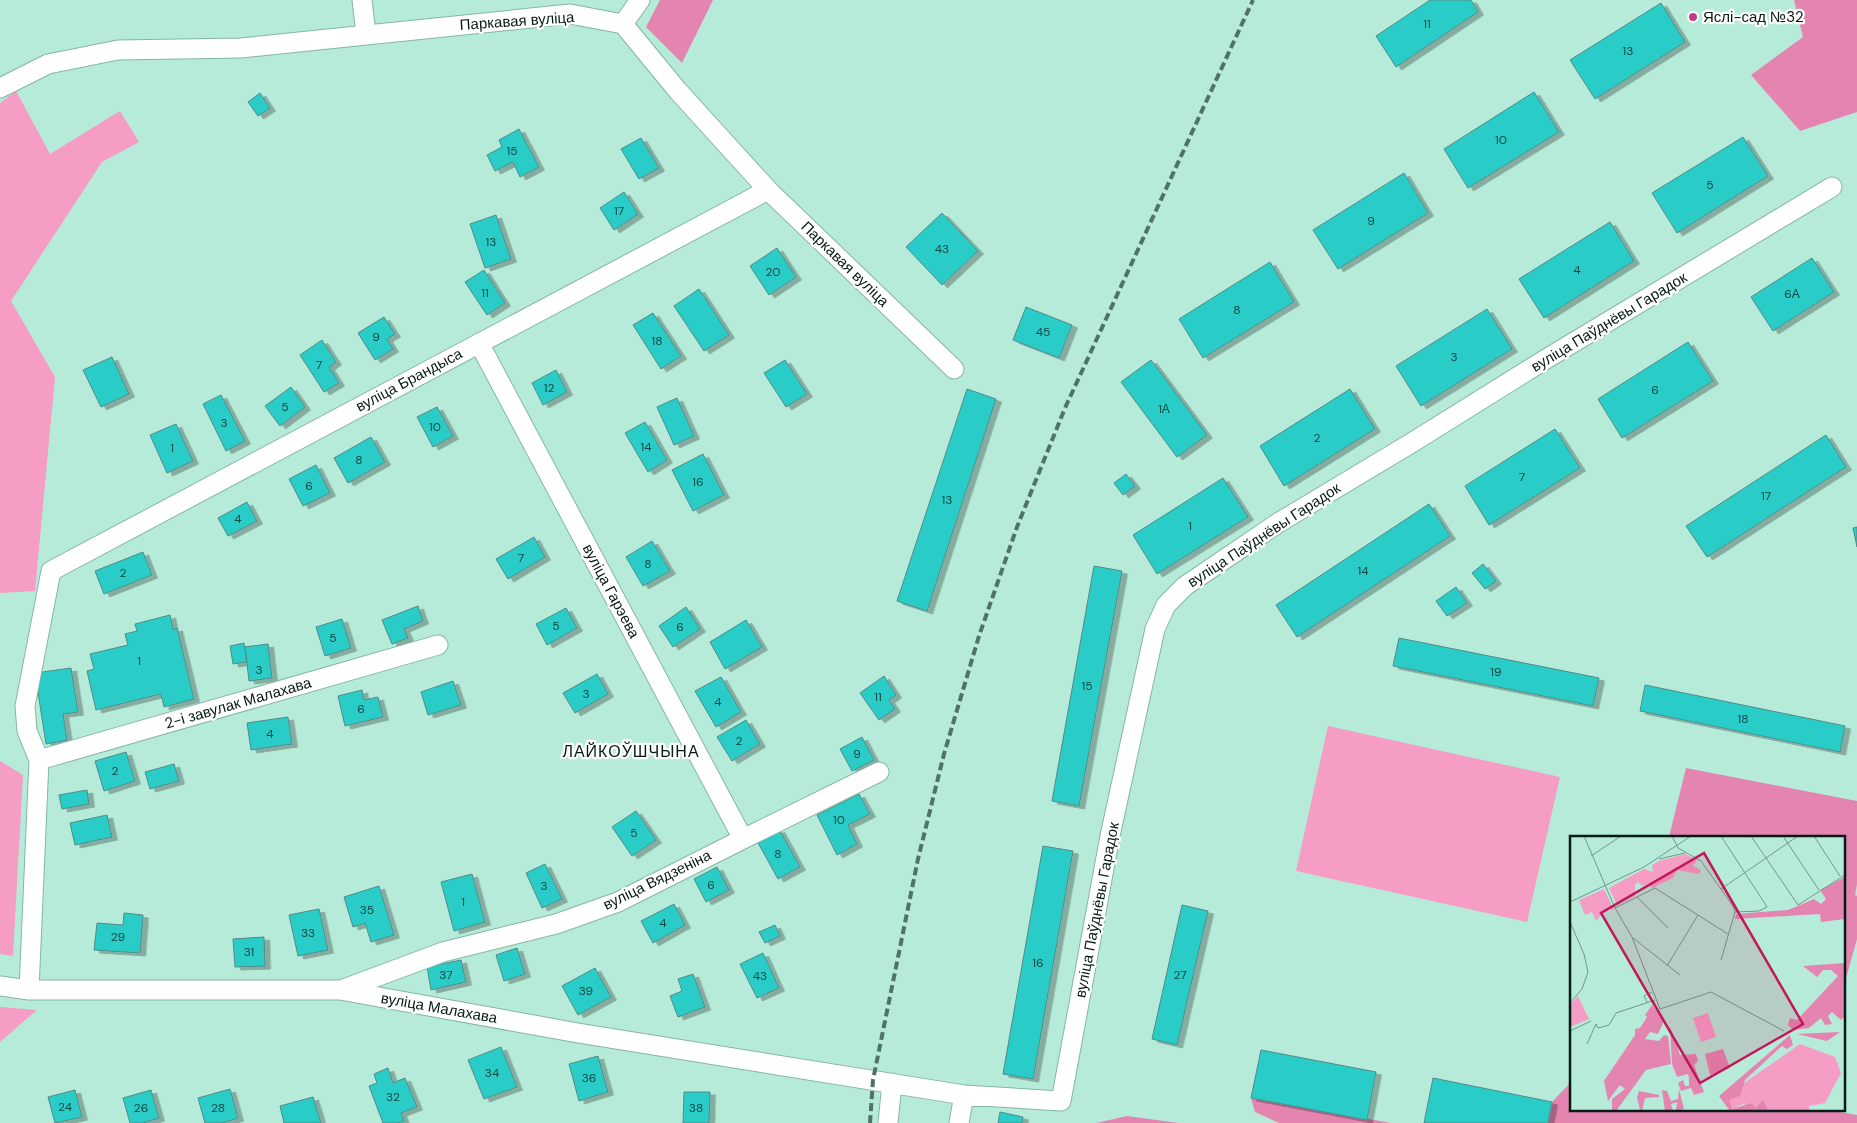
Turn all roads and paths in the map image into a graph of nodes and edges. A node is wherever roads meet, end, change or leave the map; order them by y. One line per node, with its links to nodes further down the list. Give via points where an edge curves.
1 (362, 0): 4 (street)
2 (640, 0): 3 (street)
3 (624, 24): 4 (street, Паркавая вуліца, via 570,14); 7 (street, Паркавая вуліца, via 678,91)
4 (366, 34): 5 (street, Паркавая вуліца, via 241,48 118,50 48,64)
5 (0, 88)
6 (1832, 186): 19 (street, вуліца Паўднёвы Гарадок, via 1278,523 1185,586 1166,605 1155,629 1112,826 1061,1101)
7 (768, 190): 8 (street, вуліца Брандыса); 9 (street, Паркавая вуліца)
8 (480, 343): 11 (street, вуліца Брандыса, via 51,571 25,706 27,731); 13 (street, вуліца Гарэева)
9 (954, 369)
10 (438, 645): 11 (street, 2-і завулак Малахава)
11 (39, 760): 15 (street)
12 (879, 772): 13 (street, вуліца Вядзеніна)
13 (743, 838): 16 (street, вуліца Вядзеніна, via 618,902 556,924 443,952)
14 (0, 986): 15 (street, вуліца Малахава)
15 (29, 990): 16 (street, вуліца Малахава)
16 (340, 990): 17 (street, вуліца Малахава, via 578,1034)
17 (873, 1080): 18 (street, вуліца Паўднёвы Гарадок)
18 (892, 1083): 19 (street, вуліца Паўднёвы Гарадок); 20 (street)
19 (964, 1094): 21 (street)
20 (888, 1123)
21 (959, 1123)

